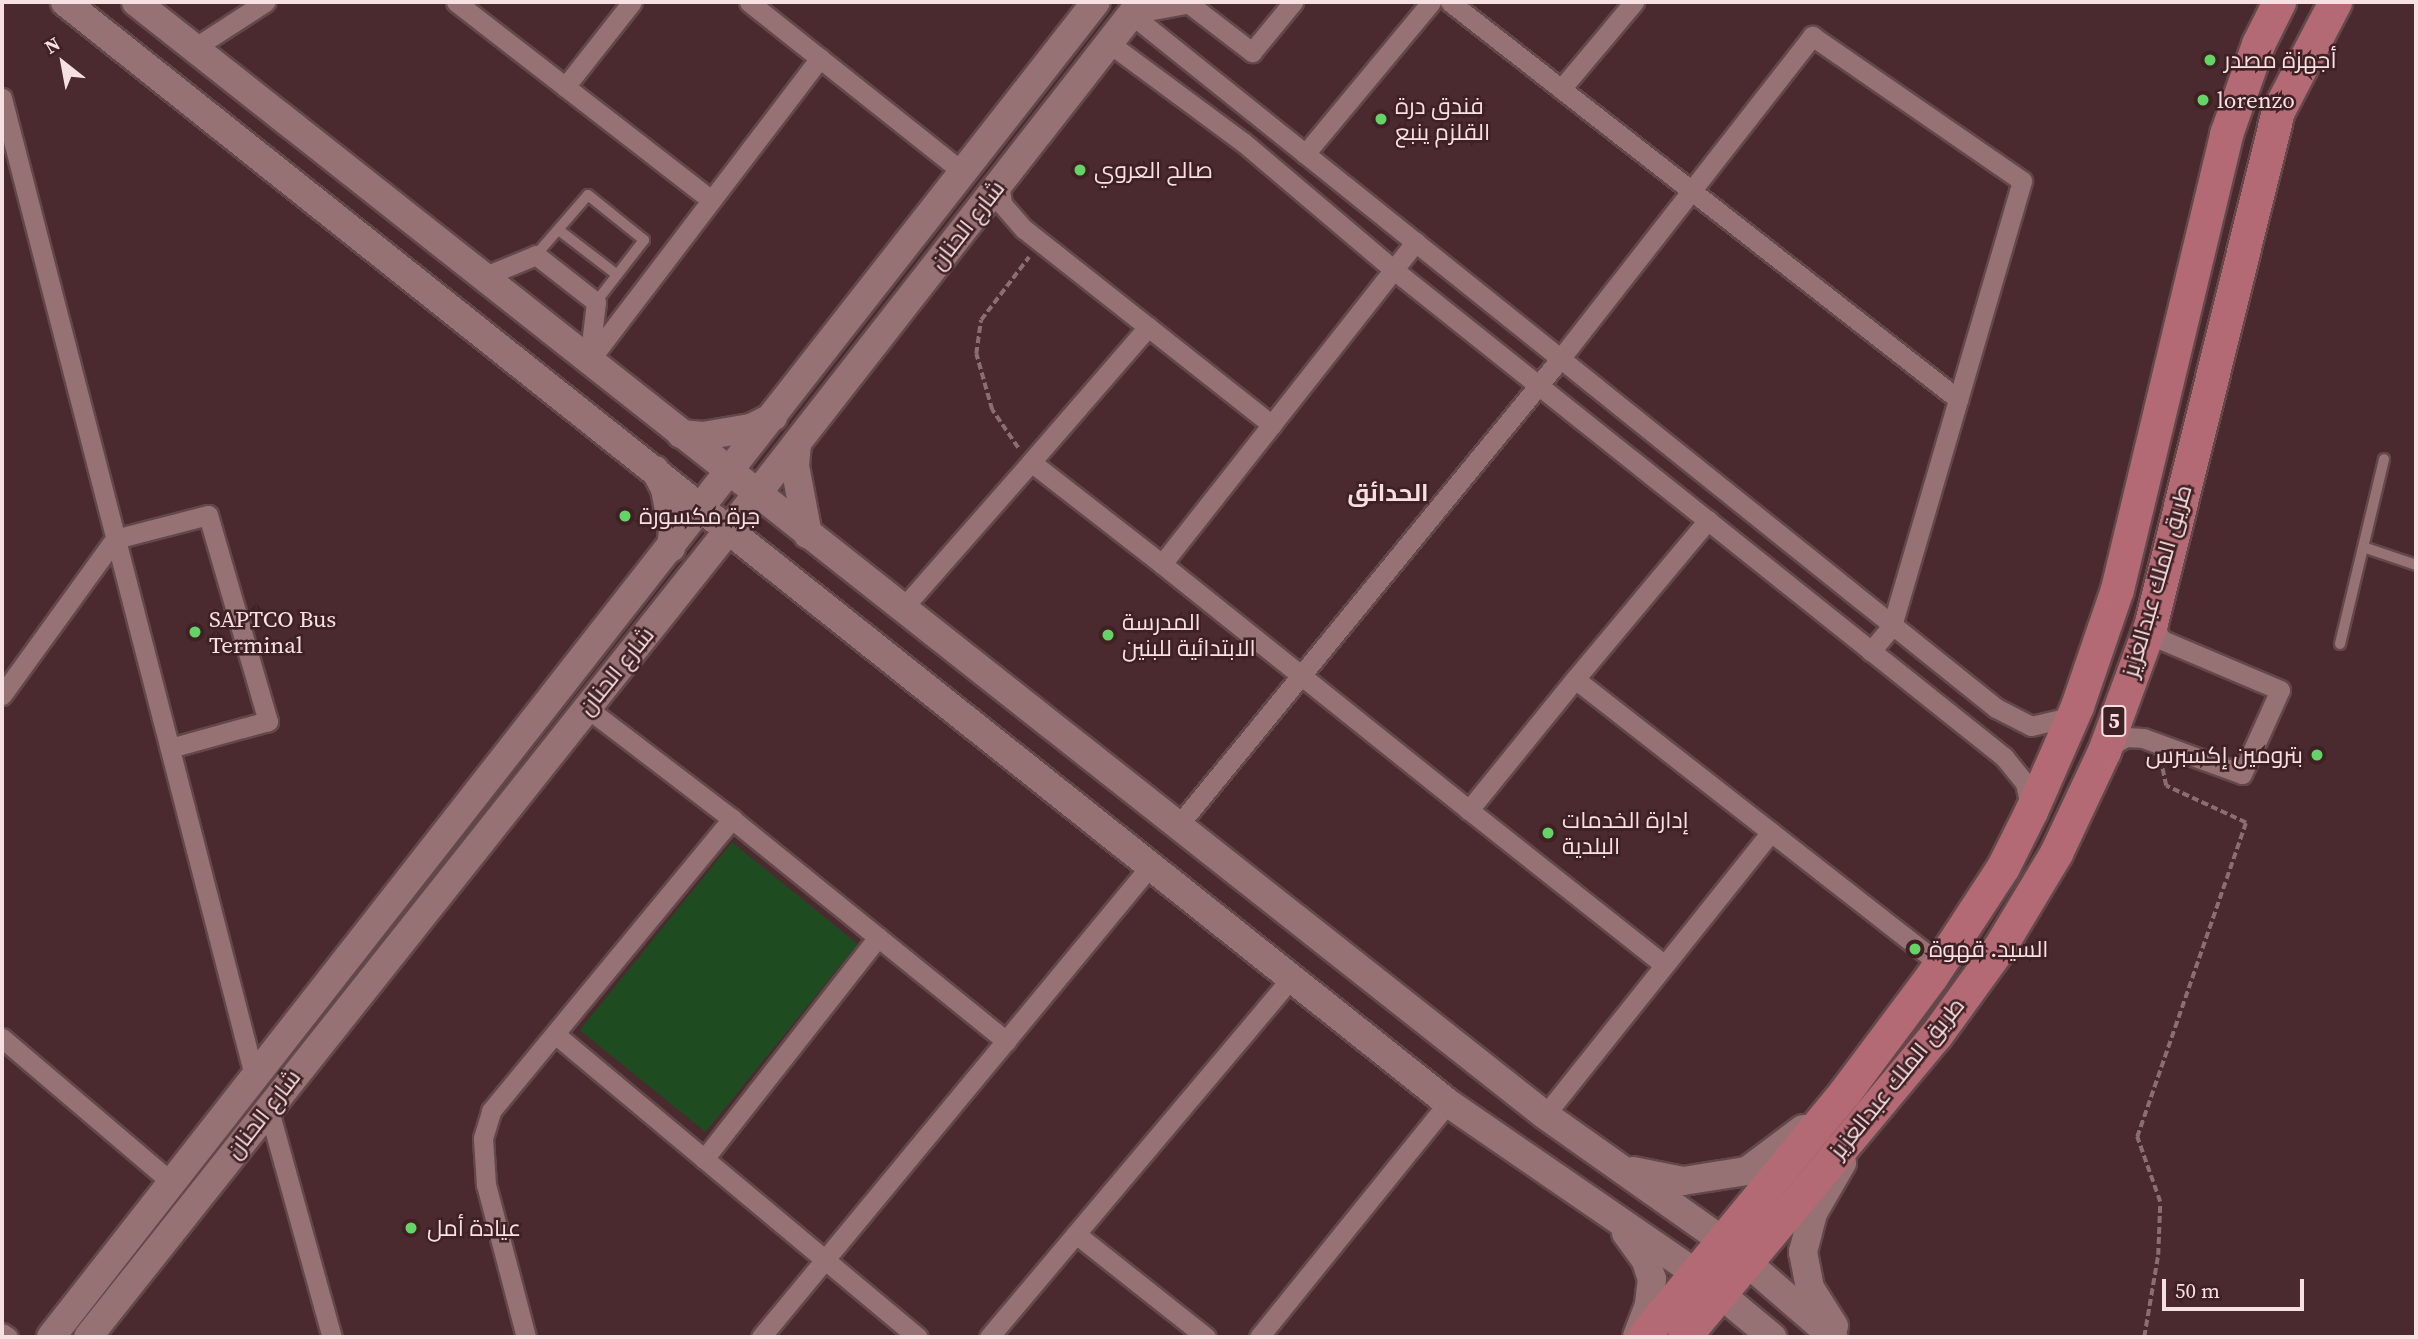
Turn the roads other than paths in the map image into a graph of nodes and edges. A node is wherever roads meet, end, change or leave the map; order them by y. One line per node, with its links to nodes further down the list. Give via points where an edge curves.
1 (65, 2): 47 (main road)
2 (136, 2): 17 (main road)
3 (265, 2): 17 (street)
4 (456, 2): 19 (street)
5 (632, 2): 19 (street)
6 (749, 2): 18 (street)
7 (1096, 2): 25 (main road, شارع الحنان)
8 (1293, 2): 14 (street, via 1252,52)
9 (1431, 2): 24 (street)
10 (1450, 2): 20 (street)
11 (1634, 2): 20 (street)
12 (2279, 2): 69 (highway, طريق الملك عبدالعزيز / 5, via 2258,44 2223,147 2118,589)
13 (2335, 2): 62 (highway, طريق الملك عبدالعزيز / 5, via 2284,99 2263,162)
14 (1193, 4): 15 (street)
15 (1136, 8): 16 (main road, شارع الحنان); 22 (street)
16 (1109, 43): 23 (street); 26 (main road, شارع الحنان)
17 (194, 48): 34 (main road)
18 (820, 58): 25 (street); 28 (street)
19 (565, 88): 28 (street)
20 (1561, 89): 27 (street)
21 (2, 98): 54 (street)
22 (1274, 130): 23 (street); 24 (street)
23 (1243, 142): 32 (street)
24 (1305, 154): 30 (street)
25 (963, 173): 41 (main road, شارع الحنان)
26 (999, 184): 36 (street, via 1002,204 1031,235); 44 (main road, شارع الحنان)
27 (1691, 191): 37 (street); 40 (street); 40 (street, via 1812,36 2022,181)
28 (711, 201): 38 (street)
29 (560, 231): 31 (lane); 33 (lane); 33 (lane, via 588,195 644,240)
30 (1415, 242): 32 (street); 37 (street)
31 (536, 255): 34 (street); 35 (street)
32 (1394, 270): 39 (street); 42 (street)
33 (616, 274): 35 (lane)
34 (483, 277): 38 (main road)
35 (596, 302): 38 (street)
36 (1148, 327): 42 (street); 46 (street)
37 (1560, 359): 39 (street); 63 (street)
38 (589, 361): 43 (main road)
39 (1539, 384): 51 (street); 66 (street)
40 (1958, 399): 63 (street)
41 (773, 417): 43 (main road, via 751,428 703,436); 48 (main road, شارع الحنان)
42 (1272, 425): 58 (street)
43 (681, 434): 48 (main road)
44 (797, 443): 49 (main road, شارع الحنان); 53 (main road, via 795,466)
45 (2384, 459): 56 (lane)
46 (1031, 462): 58 (street); 61 (street)
47 (655, 470): 50 (main road); 55 (main road, via 665,489 673,530)
48 (730, 472): 49 (main road); 50 (main road, شارع الحنان)
49 (757, 494): 52 (main road, شارع الحنان); 53 (main road)
50 (703, 508): 52 (main road); 55 (main road, شارع الحنان)
51 (1708, 520): 65 (street); 67 (street)
52 (730, 528): 57 (main road); 60 (main road, شارع الحنان)
53 (808, 535): 61 (main road)
54 (116, 539): 68 (street); 73 (street); 73 (street, via 208,515 268,721)
55 (671, 548): 88 (main road, شارع الحنان)
56 (2366, 548): 59 (lane); 64 (lane)
57 (767, 559): 60 (main road, via 753,557); 80 (main road)
58 (1162, 564): 66 (street)
59 (2416, 565)
60 (699, 567): 70 (main road, شارع الحنان)
61 (902, 609): 78 (main road)
62 (2151, 622): 74 (highway, طريق الملك عبدالعزيز / 5); 74 (street, via 2162,640 2280,690 2242,774 2155,742 2126,737)
63 (1892, 626): 65 (street); 71 (street)
64 (2340, 644)
65 (1871, 651): 72 (street)
66 (1300, 672): 75 (street); 78 (street)
67 (1575, 679): 75 (street); 79 (street)
68 (2, 695)
69 (2077, 706): 71 (street, via 2062,719 2031,726); 76 (highway, طريق الملك عبدالعزيز / 5)
70 (587, 708): 77 (street); 91 (main road, شارع الحنان)
71 (1996, 708): 72 (street)
72 (1978, 735): 76 (street, via 2018,772)
73 (170, 748): 88 (street)
74 (2104, 751): 92 (highway, طريق الملك عبدالعزيز / 5, via 2056,853 1999,948 1936,1035)
75 (1469, 810): 82 (street)
76 (2031, 811): 83 (highway, طريق الملك عبدالعزيز / 5, via 2003,867)
77 (732, 819): 81 (street); 85 (street)
78 (1177, 827): 93 (main road)
79 (1771, 832): 82 (street); 83 (street)
80 (1151, 865): 84 (main road); 87 (street)
81 (878, 937): 87 (street); 94 (street)
82 (1662, 963): 93 (street)
83 (1940, 964): 89 (highway, طريق الملك عبدالعزيز / 5)
84 (1291, 978): 90 (main road); 98 (street)
85 (555, 1034): 94 (street); 109 (street, via 491,1111 483,1138 486,1185)
86 (2, 1038): 96 (street)
87 (1006, 1041): 100 (street)
88 (254, 1074): 96 (main road, شارع الحنان)
89 (1845, 1092): 95 (main road, via 1747,1171 1683,1181 1658,1179); 99 (highway, طريق الملك عبدالعزيز / 5)
90 (1448, 1103): 97 (main road); 114 (street)
91 (268, 1107): 107 (main road, شارع الحنان); 108 (street)
92 (1870, 1113): 101 (highway, طريق الملك عبدالعزيز / 5); 120 (main road, via 1813,1213 1803,1252 1810,1288)
93 (1545, 1115): 95 (main road)
94 (704, 1159): 100 (street)
95 (1615, 1165): 99 (main road)
96 (170, 1181): 106 (main road, شارع الحنان)
97 (1606, 1214): 102 (main road); 115 (main road, via 1635,1243 1651,1279 1649,1305)
98 (1076, 1234): 112 (street); 113 (street)
99 (1720, 1239): 101 (main road); 102 (highway, طريق الملك عبدالعزيز / 5)
100 (825, 1262): 110 (street); 111 (street)
101 (1745, 1262): 103 (highway, طريق الملك عبدالعزيز / 5); 119 (main road)
102 (1694, 1272): 103 (main road); 116 (highway, طريق الملك عبدالعزيز / 5)
103 (1720, 1292): 117 (highway, طريق الملك عبدالعزيز / 5); 118 (main road)
104 (2, 1333): 105 (street)
105 (8, 1337)
106 (51, 1337)
107 (88, 1337)
108 (332, 1337)
109 (526, 1337)
110 (761, 1337)
111 (918, 1337)
112 (989, 1337)
113 (1206, 1337)
114 (1259, 1337)
115 (1636, 1337)
116 (1643, 1337)
117 (1684, 1337)
118 (1772, 1337)
119 (1833, 1337)
120 (1842, 1337)

